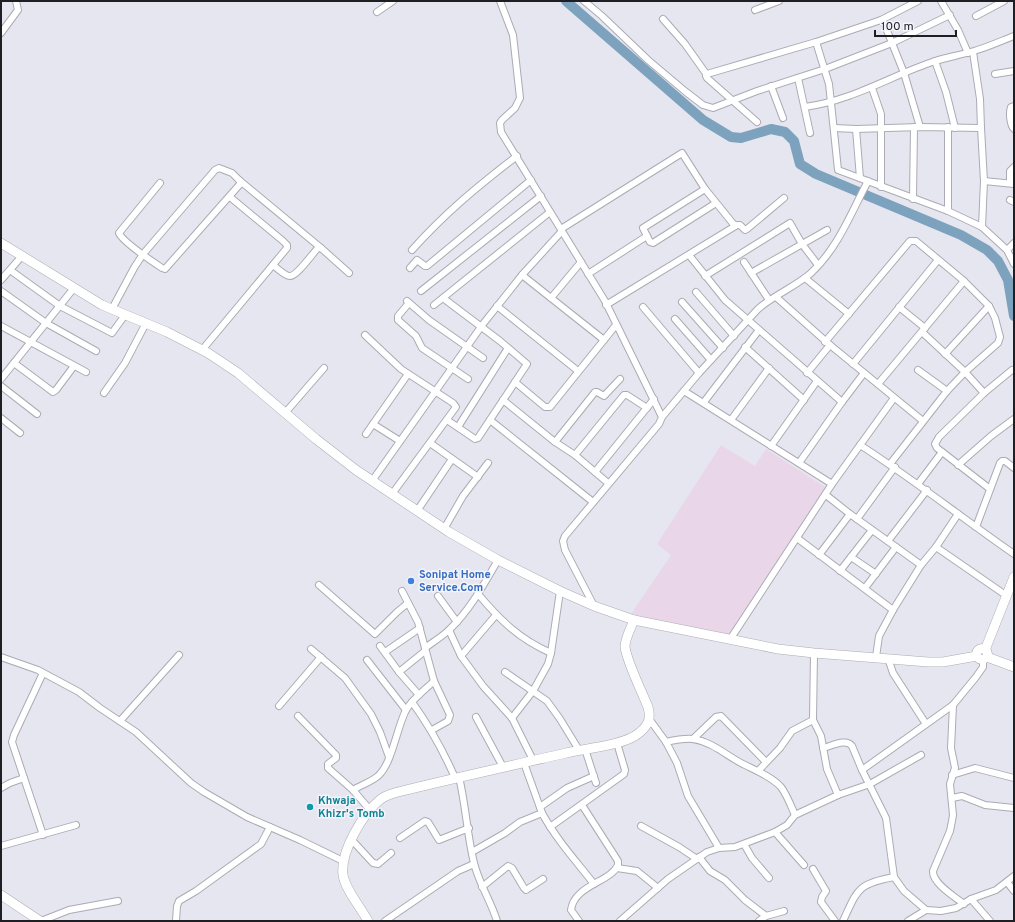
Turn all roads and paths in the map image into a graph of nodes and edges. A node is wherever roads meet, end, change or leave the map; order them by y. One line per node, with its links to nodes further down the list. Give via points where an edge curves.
1 (16, 1): 17 (street, via 18,10)
2 (393, 1): 12 (street)
3 (500, 1): 45 (street, via 514,39 520,98 515,108 502,120 500,128)
4 (584, 1): 31 (street, via 648,60 703,105 713,108)
5 (779, 1): 11 (street)
6 (902, 1): 10 (street)
7 (918, 1): 10 (street)
8 (941, 1): 13 (street)
9 (1002, 1): 14 (street)
10 (905, 8): 16 (street)
11 (756, 10)
12 (377, 12)
13 (950, 15): 20 (street); 21 (street)
14 (976, 16)
15 (663, 19): 27 (street)
16 (881, 20): 19 (street); 20 (street)
17 (1, 33)
18 (1014, 36): 21 (street)
19 (816, 42): 23 (street); 27 (street)
20 (892, 43): 23 (street); 25 (street)
21 (971, 52): 22 (street); 41 (street, via 980,99)
22 (935, 61): 25 (street); 38 (street, via 946,92)
23 (825, 69): 28 (street); 32 (street)
24 (1014, 71): 26 (street)
25 (904, 73): 30 (street); 37 (street)
26 (995, 74)
27 (707, 75): 31 (street, via 707,78)
28 (798, 78): 29 (street); 34 (street)
29 (771, 86): 31 (street); 35 (street)
30 (872, 88): 32 (street); 40 (street, via 880,110)
31 (733, 100): 36 (street)
32 (831, 102): 34 (street); 39 (street)
33 (1014, 106): 43 (street, via 1010,110 1011,126)
34 (805, 107): 44 (street)
35 (783, 118)
36 (757, 122)
37 (917, 127): 38 (street); 40 (street); 59 (street)
38 (951, 127): 41 (street); 61 (street)
39 (834, 128): 42 (street); 47 (street, via 838,170)
40 (881, 128): 42 (street); 54 (street)
41 (981, 128): 50 (street)
42 (856, 129): 47 (street)
43 (1014, 129)
44 (810, 133)
45 (517, 156): 49 (street); 72 (street, via 463,198)
46 (1014, 168): 53 (street, via 1010,171)
47 (860, 178): 52 (street)
48 (239, 180): 57 (street, via 240,184); 71 (street); 74 (street, via 232,173 216,169)
49 (531, 180): 56 (street); 83 (street, via 428,266 417,260)
50 (984, 181): 53 (street); 64 (street)
51 (160, 182): 74 (street, via 119,233)
52 (867, 184): 54 (street); 82 (street, via 842,233)
53 (1012, 184)
54 (881, 187): 59 (street)
55 (705, 189): 60 (street); 65 (street, via 681,153); 67 (street, via 643,228)
56 (541, 196): 62 (street); 94 (street)
57 (230, 197): 74 (street, via 166,269); 81 (street, via 287,245 287,249)
58 (784, 198): 63 (street, via 747,229 739,224)
59 (913, 199): 61 (street)
60 (716, 203): 63 (street); 67 (street, via 653,243)
61 (948, 211): 64 (street)
62 (550, 212): 65 (street); 98 (street)
63 (735, 226): 75 (street)
64 (982, 227): 73 (street)
65 (562, 230): 78 (street); 88 (street)
66 (827, 230): 70 (street)
67 (647, 236): 87 (street)
68 (1, 243): 76 (street)
69 (1014, 243): 73 (street)
70 (802, 244): 82 (street); 86 (street); 89 (street, via 792,225 788,224)
71 (321, 248): 81 (street, via 318,248 291,276); 85 (street)
72 (412, 250)
73 (1007, 250): 80 (street)
74 (143, 254): 109 (street)
75 (689, 255): 89 (street); 103 (street)
76 (22, 256): 84 (street); 93 (street)
77 (938, 260): 92 (street); 108 (street); 110 (street, via 916,241 910,241)
78 (581, 262): 87 (street); 99 (street)
79 (744, 262): 86 (street)
80 (1014, 264)
81 (273, 265): 130 (street)
82 (818, 265): 90 (street)
83 (410, 268)
84 (10, 270): 91 (street); 104 (street)
85 (349, 273)
86 (751, 273): 100 (street)
87 (588, 274): 103 (street)
88 (522, 276): 99 (street); 105 (street)
89 (704, 276): 113 (street)
90 (805, 278): 97 (street); 110 (street)
91 (1, 280)
92 (964, 281): 106 (street); 120 (street)
93 (74, 288): 104 (street); 109 (street)
94 (421, 291)
95 (1, 292): 114 (street)
96 (696, 292): 122 (street)
97 (776, 297): 100 (street); 125 (street)
98 (443, 298): 102 (street); 118 (street)
99 (551, 298): 123 (street)
100 (769, 300): 113 (street)
101 (682, 302): 128 (street)
102 (434, 305)
103 (606, 305): 116 (street)
104 (60, 306): 111 (street, via 112,333); 114 (street)
105 (497, 306): 118 (street); 146 (street)
106 (989, 306): 132 (street); 148 (street, via 995,318 999,341)
107 (643, 307): 149 (street)
108 (899, 307): 120 (street); 136 (street)
109 (112, 309): 111 (street)
110 (849, 314): 125 (street)
111 (125, 315): 115 (street)
112 (675, 319): 134 (street)
113 (747, 320): 119 (street); 122 (street)
114 (46, 323): 124 (street); 131 (street)
115 (146, 323): 130 (street); 162 (street, via 126,364)
116 (616, 325): 123 (street); 165 (street)
117 (1, 326): 124 (street)
118 (481, 327): 126 (street); 127 (street)
119 (759, 330): 129 (street); 147 (street)
120 (923, 330): 132 (street); 157 (street)
121 (365, 335): 151 (street)
122 (734, 336): 128 (street)
123 (604, 340): 146 (street)
124 (30, 343): 135 (street); 137 (street)
125 (827, 343): 136 (street); 147 (street)
126 (466, 347): 133 (street); 140 (street); 140 (street, via 408,302 398,320 416,336 422,348)
127 (508, 348): 156 (street, via 527,364); 181 (street)
128 (723, 348): 134 (street)
129 (745, 348): 141 (street); 168 (street)
130 (202, 350): 171 (street, via 238,373)
131 (96, 351)
132 (946, 354): 148 (street)
133 (482, 358)
134 (711, 360): 149 (street)
135 (14, 363): 137 (street, via 53,392); 144 (street)
136 (852, 364): 150 (street)
137 (74, 366): 145 (street)
138 (1, 367): 144 (street)
139 (324, 368): 171 (street)
140 (451, 368): 153 (street); 159 (street)
141 (769, 368): 167 (street); 178 (street)
142 (918, 370): 161 (street)
143 (1012, 370): 163 (street)
144 (7, 372): 152 (street)
145 (86, 372)
146 (578, 372): 156 (street, via 548,408)
147 (807, 372): 155 (street)
148 (965, 372): 161 (street); 163 (street)
149 (699, 373): 160 (street)
150 (864, 373): 157 (street); 169 (street)
151 (408, 374): 159 (street); 180 (street)
152 (1, 379)
153 (468, 379)
154 (620, 379): 185 (street, via 604,396 595,392)
155 (817, 381): 167 (street); 169 (street)
156 (515, 382): 166 (street)
157 (878, 384): 164 (street)
158 (1, 386): 172 (street)
159 (435, 391): 176 (street, via 456,406); 184 (street)
160 (684, 391): 168 (street); 173 (street)
161 (947, 391): 179 (street)
162 (104, 393)
163 (984, 393): 189 (street, via 939,437 935,444)
164 (894, 398): 179 (street); 187 (street)
165 (654, 399): 170 (street); 173 (street)
166 (504, 400): 177 (street); 185 (street)
167 (804, 400): 188 (street)
168 (704, 402): 178 (street)
169 (842, 402): 193 (street)
170 (647, 408): 190 (street, via 627,394 624,395); 197 (street)
171 (286, 413): 199 (street, via 338,457)
172 (37, 414)
173 (662, 417): 200 (street, via 659,424)
174 (1, 418): 182 (street)
175 (1014, 419): 194 (street)
176 (447, 420): 181 (street); 186 (street)
177 (490, 420): 181 (street, via 476,439); 207 (street)
178 (731, 420): 188 (street)
179 (923, 421): 195 (street)
180 (373, 424): 183 (street); 184 (street)
181 (458, 427)
182 (20, 433)
183 (366, 434)
184 (400, 441): 199 (street)
185 (555, 442): 190 (street)
186 (430, 443): 191 (street); 205 (street)
187 (860, 445): 195 (street); 201 (street)
188 (771, 446): 193 (street)
189 (942, 452): 194 (street); 202 (street)
190 (575, 456): 197 (street)
191 (452, 458): 198 (street); 208 (street)
192 (488, 463): 198 (street)
193 (799, 463): 201 (street)
194 (958, 465): 203 (street)
195 (892, 466): 202 (street); 211 (street)
196 (1014, 468): 203 (street, via 1002,461)
197 (595, 472): 200 (street)
198 (478, 477): 213 (street, via 463,496)
199 (372, 481): 205 (street)
200 (608, 483): 207 (street)
201 (832, 484): 206 (street)
202 (918, 484): 204 (street)
203 (990, 489): 212 (street)
204 (927, 490): 210 (street); 216 (street)
205 (392, 494): 208 (street)
206 (826, 495): 209 (street); 215 (street)
207 (593, 502): 235 (street, via 563,541 565,550)
208 (417, 511): 213 (street)
209 (850, 514): 211 (street); 220 (street)
210 (958, 514): 212 (street); 218 (street)
211 (856, 519): 214 (street)
212 (976, 527): 219 (street)
213 (444, 529): 222 (street)
214 (872, 530): 216 (street); 221 (street)
215 (797, 538): 220 (street); 242 (street)
216 (888, 541): 217 (street)
217 (896, 547): 223 (street); 225 (street)
218 (936, 547): 223 (street); 233 (street)
219 (1014, 554)
220 (819, 555): 224 (street)
221 (851, 557): 224 (street); 225 (street)
222 (498, 560): 230 (street); 231 (street)
223 (921, 565): 236 (street)
224 (840, 571): 228 (street)
225 (876, 574): 228 (street)
226 (1013, 582): 233 (street)
227 (319, 585): 234 (street, via 375,634)
228 (865, 588): 236 (street)
229 (402, 591): 234 (street)
230 (560, 591): 235 (street); 247 (street)
231 (478, 594): 237 (street); 239 (street)
232 (438, 596): 239 (street)
233 (1007, 596): 250 (street)
234 (408, 603): 240 (street)
235 (594, 606): 238 (street)
236 (893, 610): 254 (street, via 880,636)
237 (496, 615): 247 (street, via 534,645); 251 (street)
238 (634, 620): 242 (street); 271 (street, via 625,647 648,707)
239 (457, 622): 241 (street)
240 (420, 628): 245 (street); 246 (street)
241 (449, 630): 245 (street); 251 (street)
242 (731, 638): 248 (street, via 778,649)
243 (380, 646): 246 (street)
244 (311, 649): 253 (street)
245 (425, 649): 258 (street); 261 (street)
246 (384, 652): 258 (street)
247 (551, 653): 262 (street)
248 (814, 653): 254 (street); 272 (street)
249 (179, 655): 273 (street)
250 (983, 655): 255 (street, via 944,662); 257 (street); 265 (street, via 983,667)
251 (461, 656): 270 (street, via 483,686)
252 (1, 657): 260 (street)
253 (321, 657): 266 (street); 282 (street, via 345,678 372,714)
254 (876, 657): 255 (street)
255 (888, 658): 274 (street, via 892,674)
256 (368, 660): 267 (street)
257 (1014, 666)
258 (399, 672): 263 (street)
259 (505, 672): 262 (street)
260 (43, 673): 273 (street, via 79,692); 290 (street, via 13,738)
261 (434, 681): 263 (street); 275 (street, via 450,718)
262 (533, 691): 270 (street); 280 (street, via 547,701)
263 (419, 695): 264 (street)
264 (412, 702): 267 (street); 275 (street)
265 (954, 705): 274 (street); 288 (street, via 951,748 955,768)
266 (279, 706)
267 (406, 710): 282 (street)
268 (298, 716): 296 (street, via 336,755 327,766)
269 (476, 717): 285 (street)
270 (512, 718): 283 (street)
271 (650, 720): 277 (street); 278 (street, via 639,733)
272 (813, 720): 279 (street, via 821,736); 284 (street, via 792,731)
273 (120, 721): 305 (street, via 136,732 191,783 247,816)
274 (926, 724): 286 (street)
275 (432, 730): 291 (street)
276 (693, 739): 277 (street); 284 (street, via 716,717 721,716); 287 (street, via 715,747)
277 (666, 742): 315 (street, via 677,763 688,796)
278 (617, 743): 280 (street); 299 (street, via 624,774)
279 (823, 748): 286 (street, via 850,743); 297 (street, via 827,769)
280 (582, 749): 283 (street); 289 (street)
281 (922, 755): 294 (street)
282 (389, 757): 296 (street, via 378,776)
283 (529, 762): 285 (street); 302 (street)
284 (766, 762): 287 (street)
285 (503, 767): 291 (street)
286 (862, 770): 294 (street)
287 (758, 771): 303 (street, via 780,786)
288 (952, 775): 292 (street, via 975,768); 298 (street)
289 (594, 776): 293 (street); 302 (street, via 567,788)
290 (24, 778): 295 (street); 310 (street)
291 (457, 778): 301 (street, via 389,794); 308 (street)
292 (1014, 778)
293 (596, 783)
294 (870, 784): 297 (street); 325 (street, via 886,818)
295 (1, 788)
296 (353, 790): 301 (street)
297 (838, 795): 303 (street)
298 (952, 798): 300 (street, via 962,796 985,805); 336 (street, via 950,831 933,876)
299 (582, 805): 307 (street); 322 (street, via 618,861)
300 (1014, 808)
301 (370, 810): 312 (street)
302 (541, 810): 307 (street); 316 (street)
303 (794, 815): 309 (street, via 787,825)
304 (76, 825): 310 (street)
305 (270, 826): 319 (street); 341 (street, via 261,844 179,901)
306 (641, 826): 318 (street)
307 (550, 827): 329 (street)
308 (469, 828): 311 (street, via 439,840 425,821); 316 (street)
309 (775, 832): 313 (street); 321 (street)
310 (42, 835): 314 (street)
311 (400, 838)
312 (352, 839): 317 (street, via 373,864 378,864); 319 (street)
313 (744, 844): 315 (street, via 732,848); 326 (street)
314 (1, 846)
315 (719, 848): 318 (street)
316 (472, 852): 320 (street)
317 (391, 853)
318 (698, 858): 331 (street); 339 (street, via 710,871 725,880)
319 (344, 861): 342 (street, via 343,876 346,884)
320 (474, 864): 330 (street); 343 (street, via 458,871)
321 (804, 865)
322 (617, 868): 329 (street); 331 (street, via 637,871)
323 (813, 869): 348 (street, via 826,891 821,902)
324 (1014, 876): 328 (street)
325 (894, 877): 337 (street, via 904,891); 349 (street, via 873,881 860,889)
326 (769, 878)
327 (543, 879): 330 (street, via 528,890 525,889 512,868 508,866)
328 (1006, 882): 332 (street); 334 (street, via 996,890)
329 (594, 884): 345 (street, via 573,902 571,910)
330 (482, 887): 344 (street)
331 (658, 888): 346 (street)
332 (1014, 891)
333 (1, 895): 340 (street)
334 (971, 899): 336 (street); 351 (street)
335 (118, 901): 340 (street, via 76,908)
336 (964, 904): 337 (street, via 949,910)
337 (926, 910): 350 (street)
338 (784, 911): 339 (street)
339 (766, 916): 347 (street)
340 (41, 921)
341 (176, 921)
342 (368, 921)
343 (385, 921)
344 (497, 921)
345 (579, 921)
346 (620, 921)
347 (759, 921)
348 (835, 921)
349 (843, 921)
350 (908, 921)
351 (990, 921)

